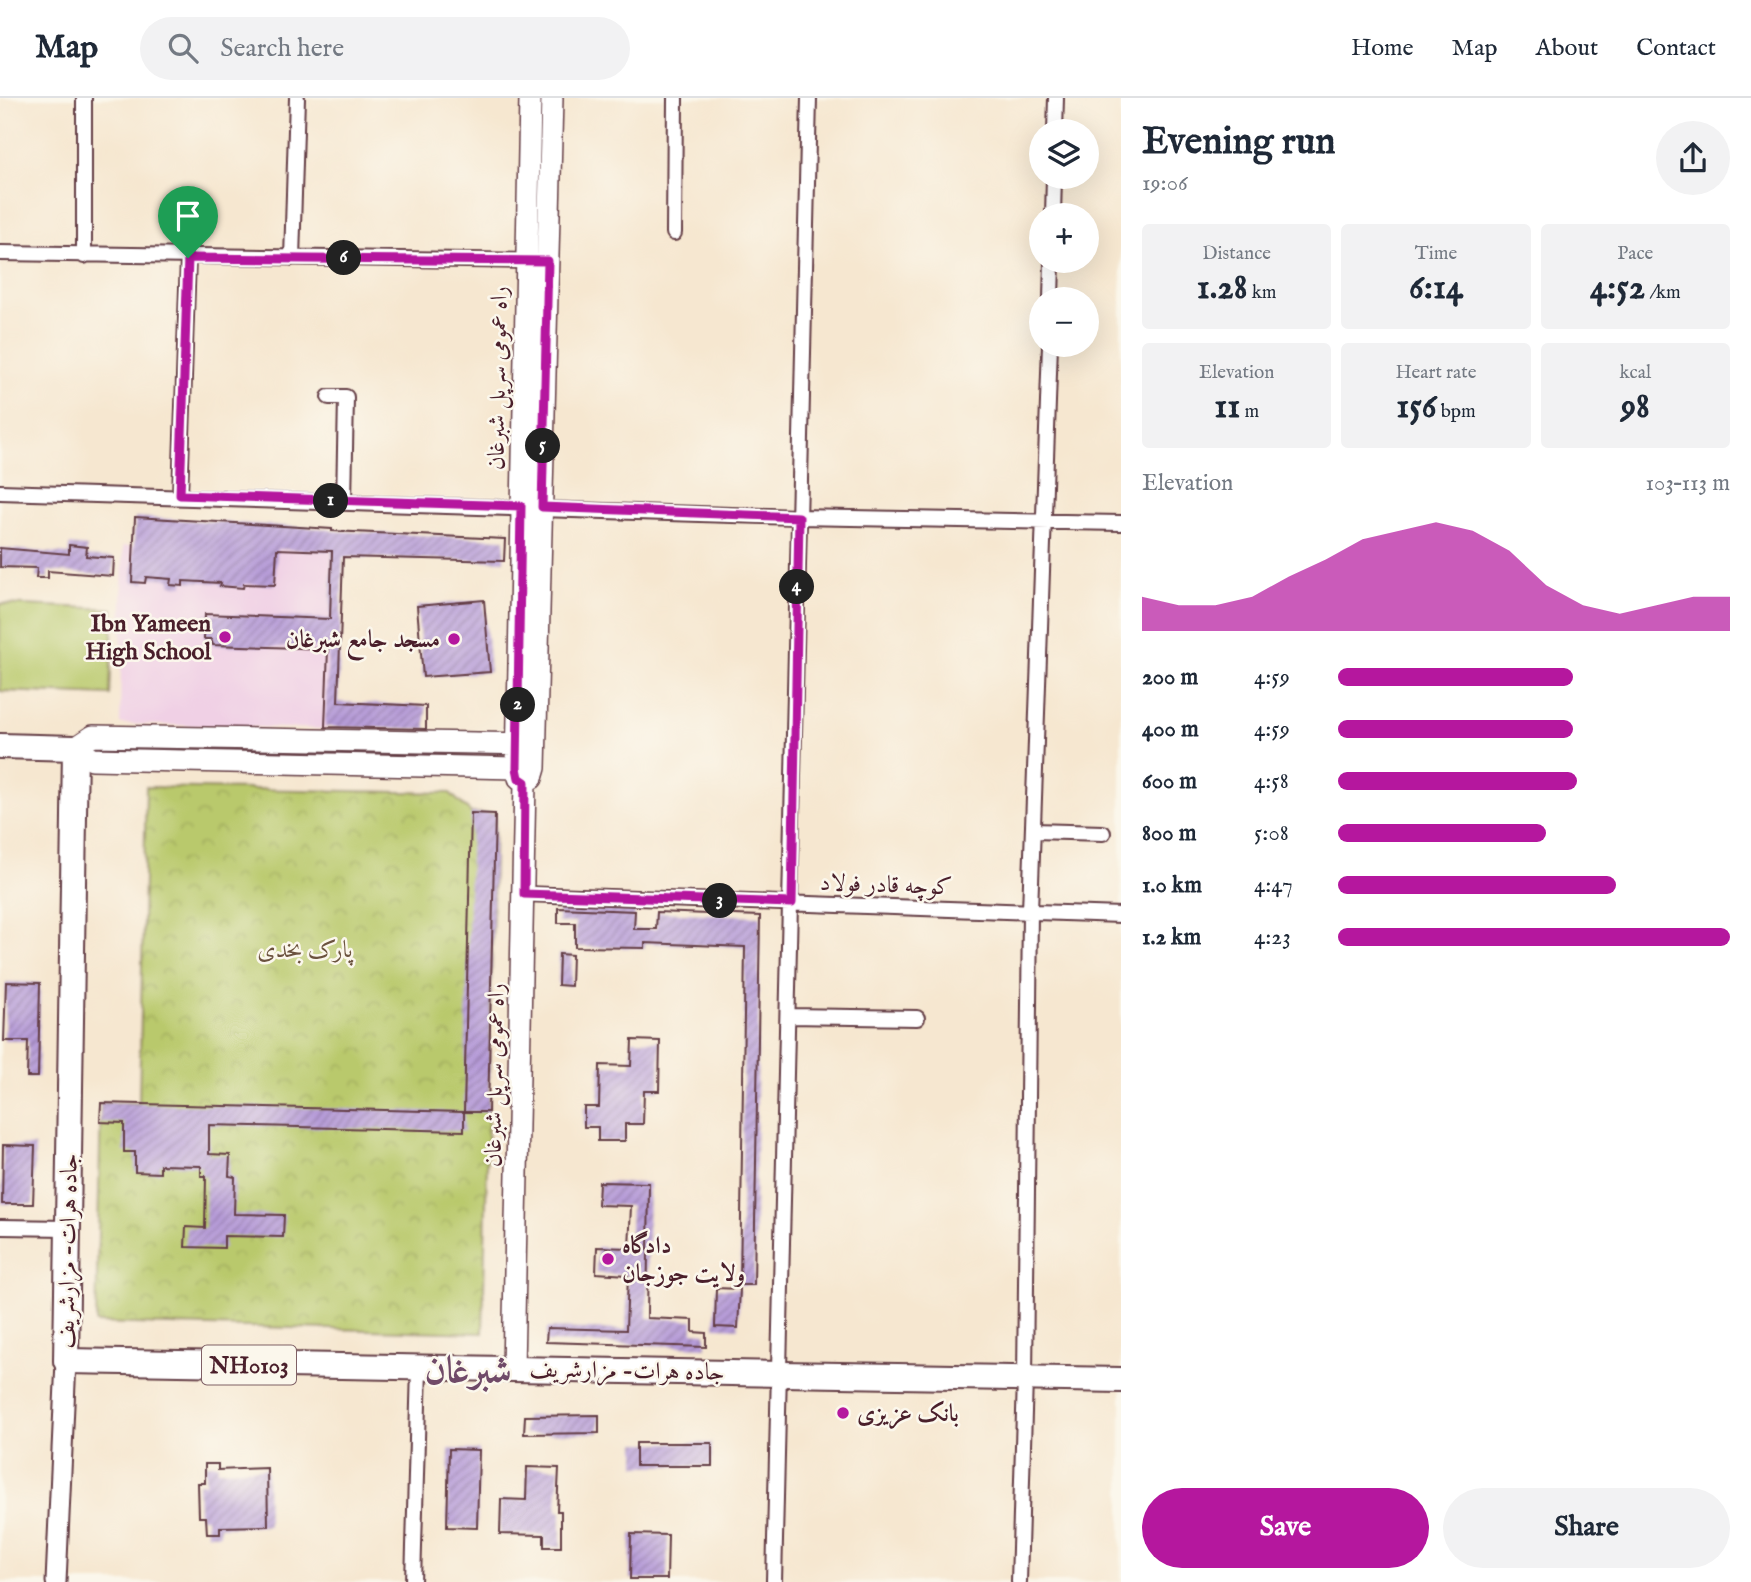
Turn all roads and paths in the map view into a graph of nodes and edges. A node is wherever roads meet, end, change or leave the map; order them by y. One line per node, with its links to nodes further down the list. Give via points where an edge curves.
1 (85, 98): 11 (street)
2 (297, 98): 13 (street)
3 (530, 98): 14 (main road, راه عمومی سرپل شبرغان)
4 (552, 98): 15 (main road, راه عمومی سرپل شبرغان)
5 (676, 98): 9 (street)
6 (809, 98): 22 (street)
7 (1056, 98): 8 (street)
8 (1055, 119)
9 (674, 233)
10 (0, 253): 11 (street)
11 (83, 256): 12 (street)
12 (188, 258): 13 (street); 19 (street)
13 (292, 258): 14 (street)
14 (526, 260): 15 (street); 21 (main road, راه عمومی سرپل شبرغان)
15 (548, 261): 21 (main road, راه عمومی سرپل شبرغان)
16 (1050, 357): 23 (street)
17 (329, 397): 20 (street, via 346,397)
18 (0, 492): 19 (street)
19 (180, 495): 20 (street)
20 (344, 502): 21 (street)
21 (531, 507): 22 (street); 25 (main road, راه عمومی سرپل شبرغان)
22 (799, 517): 23 (street); 32 (street)
23 (1046, 521): 24 (street); 29 (street)
24 (1121, 523)
25 (526, 744): 27 (main road, via 93,736); 28 (main road, راه عمومی سرپل شبرغان)
26 (0, 746): 27 (highway)
27 (75, 748): 28 (main road, via 92,760); 38 (highway, جاده هرات- مزارشریف)
28 (521, 775): 31 (main road, راه عمومی سرپل شبرغان)
29 (1034, 831): 30 (street); 33 (street)
30 (1103, 833)
31 (524, 894): 32 (street, کوچه قادر فولاد); 41 (main road, راه عمومی سرپل شبرغان)
32 (792, 903): 33 (street, کوچه قادر فولاد); 35 (street)
33 (1030, 911): 34 (street, کوچه قادر فولاد); 43 (street)
34 (1121, 915)
35 (789, 1016): 36 (street); 42 (street)
36 (917, 1018)
37 (0, 1227): 38 (street)
38 (68, 1228): 39 (highway, جاده هرات- مزارشریف)
39 (66, 1361): 40 (highway, جاده هرات- مزارشریف / NH0103); 45 (street)
40 (419, 1368): 41 (highway, جاده هرات- مزارشریف / NH0103); 46 (street)
41 (513, 1369): 42 (highway, جاده هرات- مزارشریف / NH0103)
42 (778, 1372): 43 (highway, جاده هرات- مزارشریف / NH0103); 47 (street)
43 (1025, 1378): 44 (highway, جاده هرات- مزارشریف / NH0103); 48 (street)
44 (1121, 1380)
45 (56, 1582)
46 (414, 1582)
47 (774, 1582)
48 (1019, 1582)

